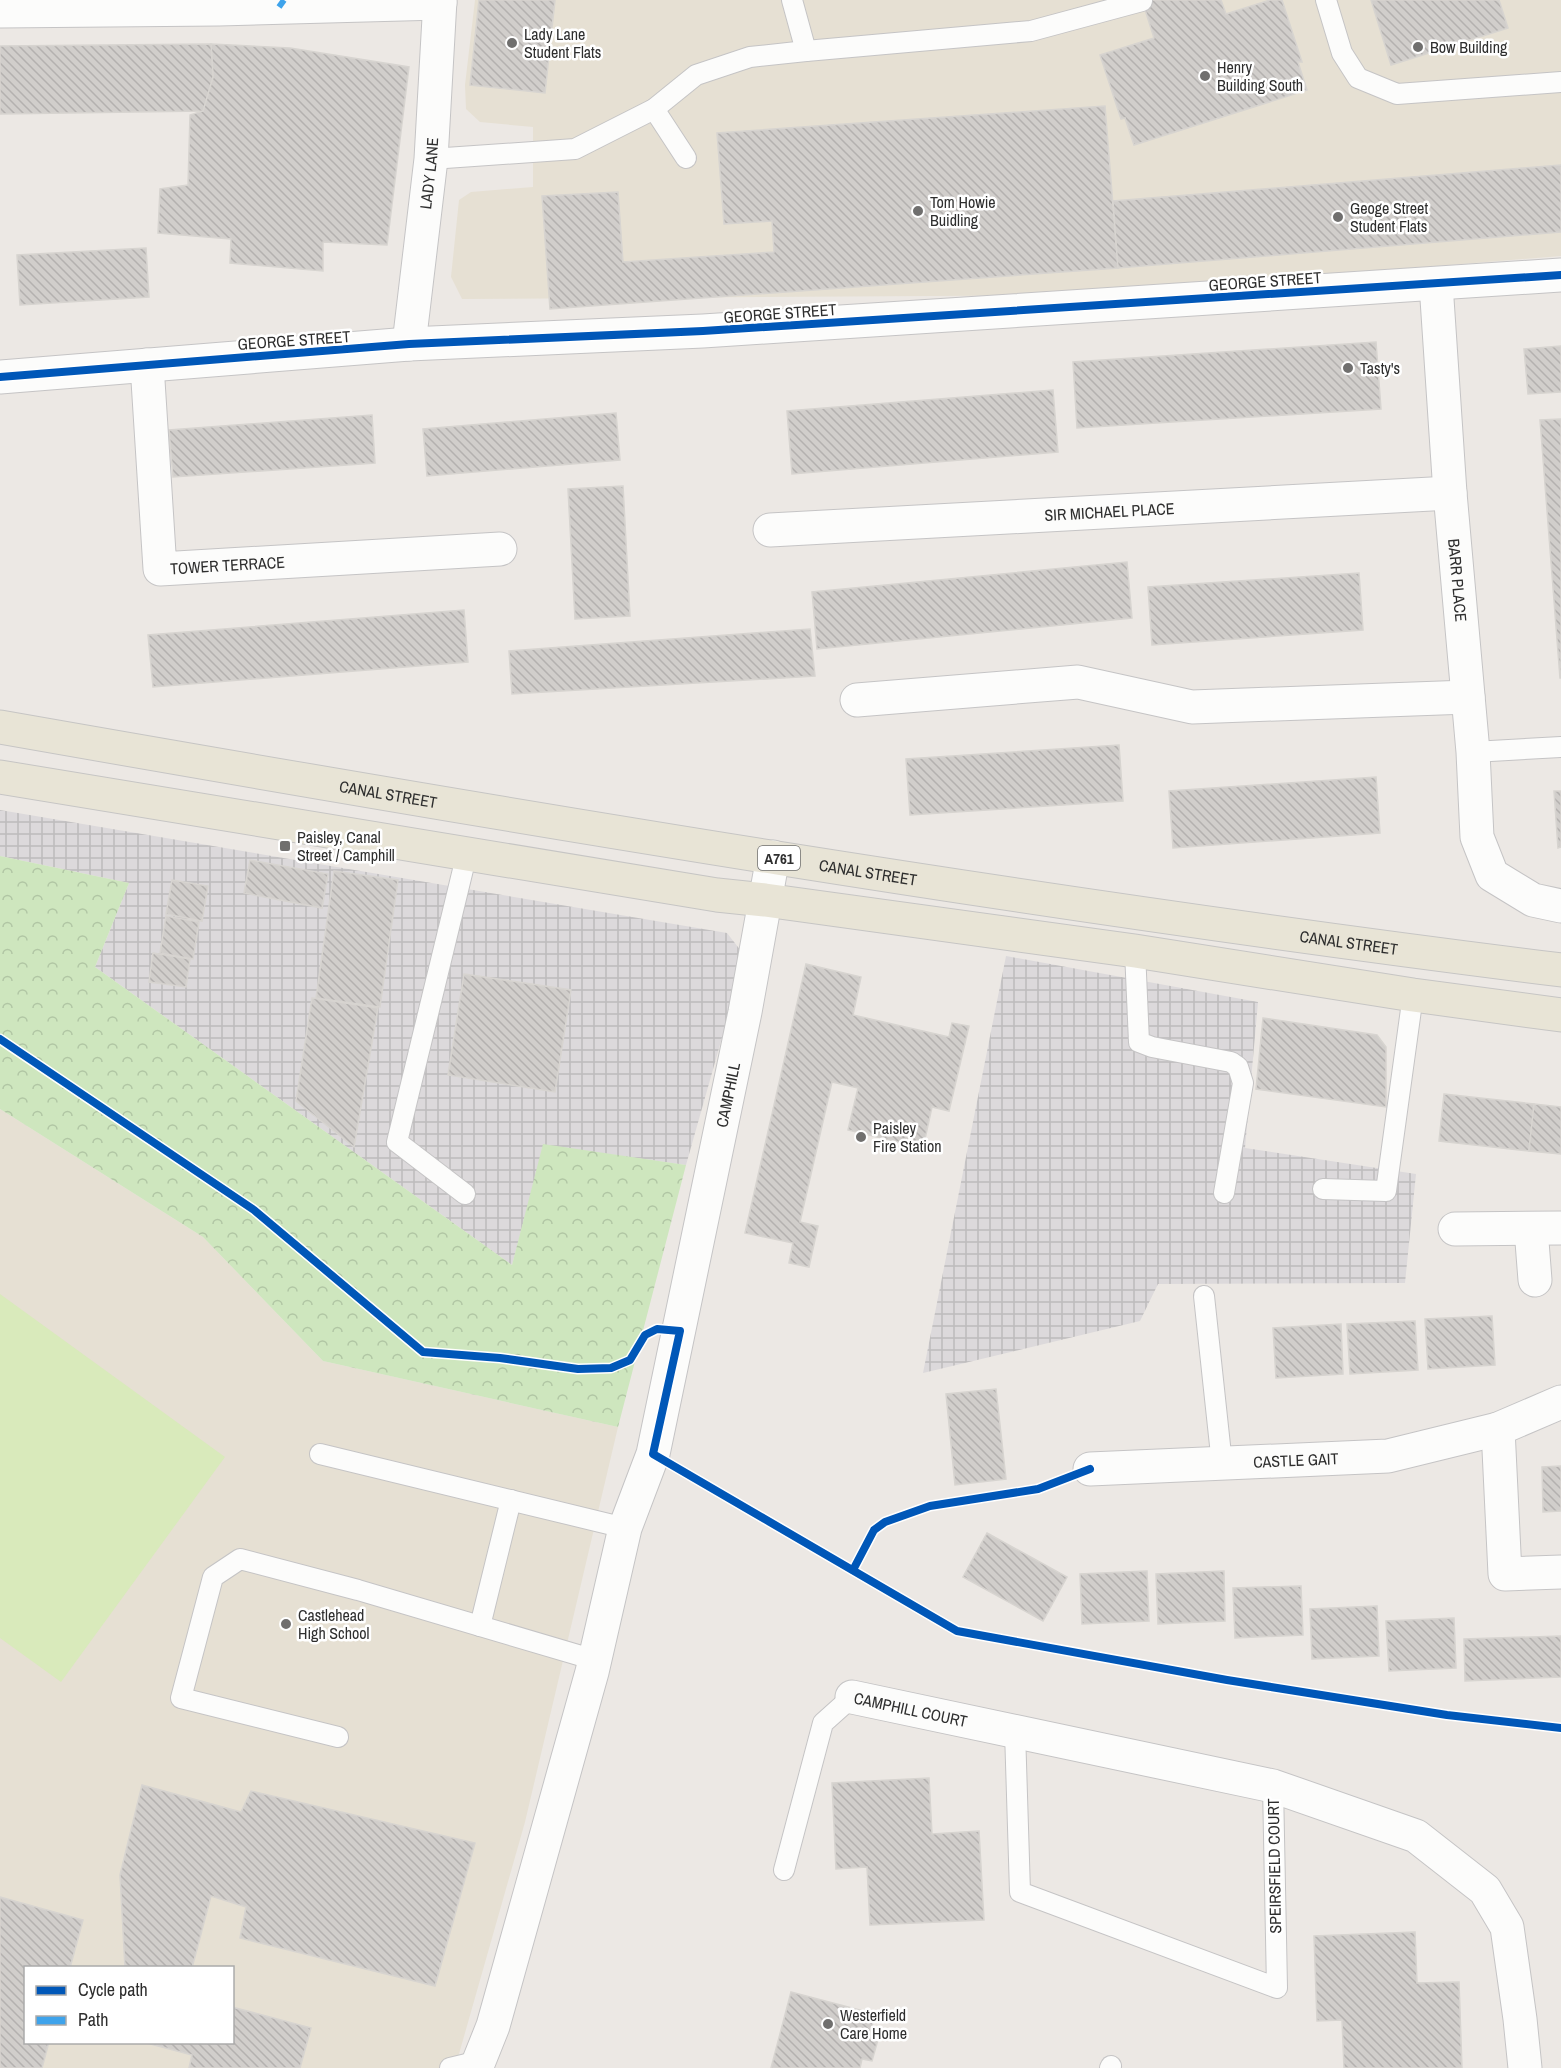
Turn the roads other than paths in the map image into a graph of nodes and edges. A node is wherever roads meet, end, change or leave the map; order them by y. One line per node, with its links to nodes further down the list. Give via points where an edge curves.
1 (792, 0): 6 (lane)
2 (1326, 0): 7 (lane, via 1342,53 1358,78 1396,94)
3 (1142, 1): 6 (lane, via 1031,31)
4 (440, 2): 5 (street); 10 (street, LADY LANE)
5 (0, 11)
6 (806, 51): 8 (lane, via 750,57 696,75)
7 (1561, 82)
8 (654, 109): 9 (lane); 10 (lane, via 575,150)
9 (686, 158)
10 (431, 159): 13 (street, LADY LANE)
11 (1561, 275): 12 (street, GEORGE STREET)
12 (1436, 284): 13 (street, GEORGE STREET, via 703,331); 16 (street, BARR PLACE)
13 (409, 344): 14 (street, GEORGE STREET)
14 (147, 365): 15 (street, GEORGE STREET); 18 (street, TOWER TERRACE, via 160,569)
15 (0, 377)
16 (1450, 493): 17 (street, SIR MICHAEL PLACE); 19 (street, BARR PLACE)
17 (770, 530)
18 (500, 549)
19 (1468, 697): 20 (street, via 1192,707 1078,682); 23 (street, BARR PLACE)
20 (857, 700)
21 (0, 727): 26 (main road, CANAL STREET / A761)
22 (1561, 747): 23 (lane)
23 (1473, 752): 28 (street, BARR PLACE, via 1477,837 1492,875 1533,900)
24 (0, 777): 25 (main road)
25 (466, 853): 27 (main road); 35 (lane, via 397,1142)
26 (773, 857): 27 (street, CAMPHILL); 30 (main road, CANAL STREET / A761, via 1314,938)
27 (765, 900): 29 (main road); 46 (street, CAMPHILL, via 653,1454)
28 (1561, 906)
29 (1135, 951): 31 (main road); 34 (lane, via 1139,1042 1238,1066 1243,1083)
30 (1561, 970)
31 (1413, 995): 32 (main road); 33 (lane, via 1386,1191)
32 (1561, 1015)
33 (1323, 1189)
34 (1224, 1193)
35 (465, 1194)
36 (1546, 1228): 37 (street); 38 (street)
37 (1455, 1229)
38 (1535, 1280)
39 (1204, 1296): 43 (lane)
40 (1561, 1402): 41 (street, CASTLE GAIT)
41 (1498, 1429): 43 (street, CASTLE GAIT, via 1388,1456); 47 (street, via 1505,1574)
42 (320, 1454): 45 (lane)
43 (1222, 1464): 44 (street, CASTLE GAIT)
44 (1090, 1469)
45 (511, 1500): 46 (lane); 48 (lane)
46 (625, 1528): 49 (street, CAMPHILL)
47 (1561, 1572)
48 (480, 1626): 49 (lane); 52 (lane, via 240,1559 213,1577 181,1698)
49 (595, 1660): 55 (street, CAMPHILL, via 493,2026)
50 (852, 1697): 51 (street, CAMPHILL COURT); 54 (lane, CAMPHILL COURT, via 823,1723)
51 (1015, 1731): 53 (street, CAMPHILL COURT); 53 (lane, SPEIRSFIELD COURT, via 1020,1892 1276,1989)
52 (338, 1737)
53 (1273, 1786): 56 (street, SPEIRSFIELD COURT, via 1416,1836 1485,1890 1507,1927)
54 (784, 1870)
55 (464, 2064)
56 (1525, 2068)

